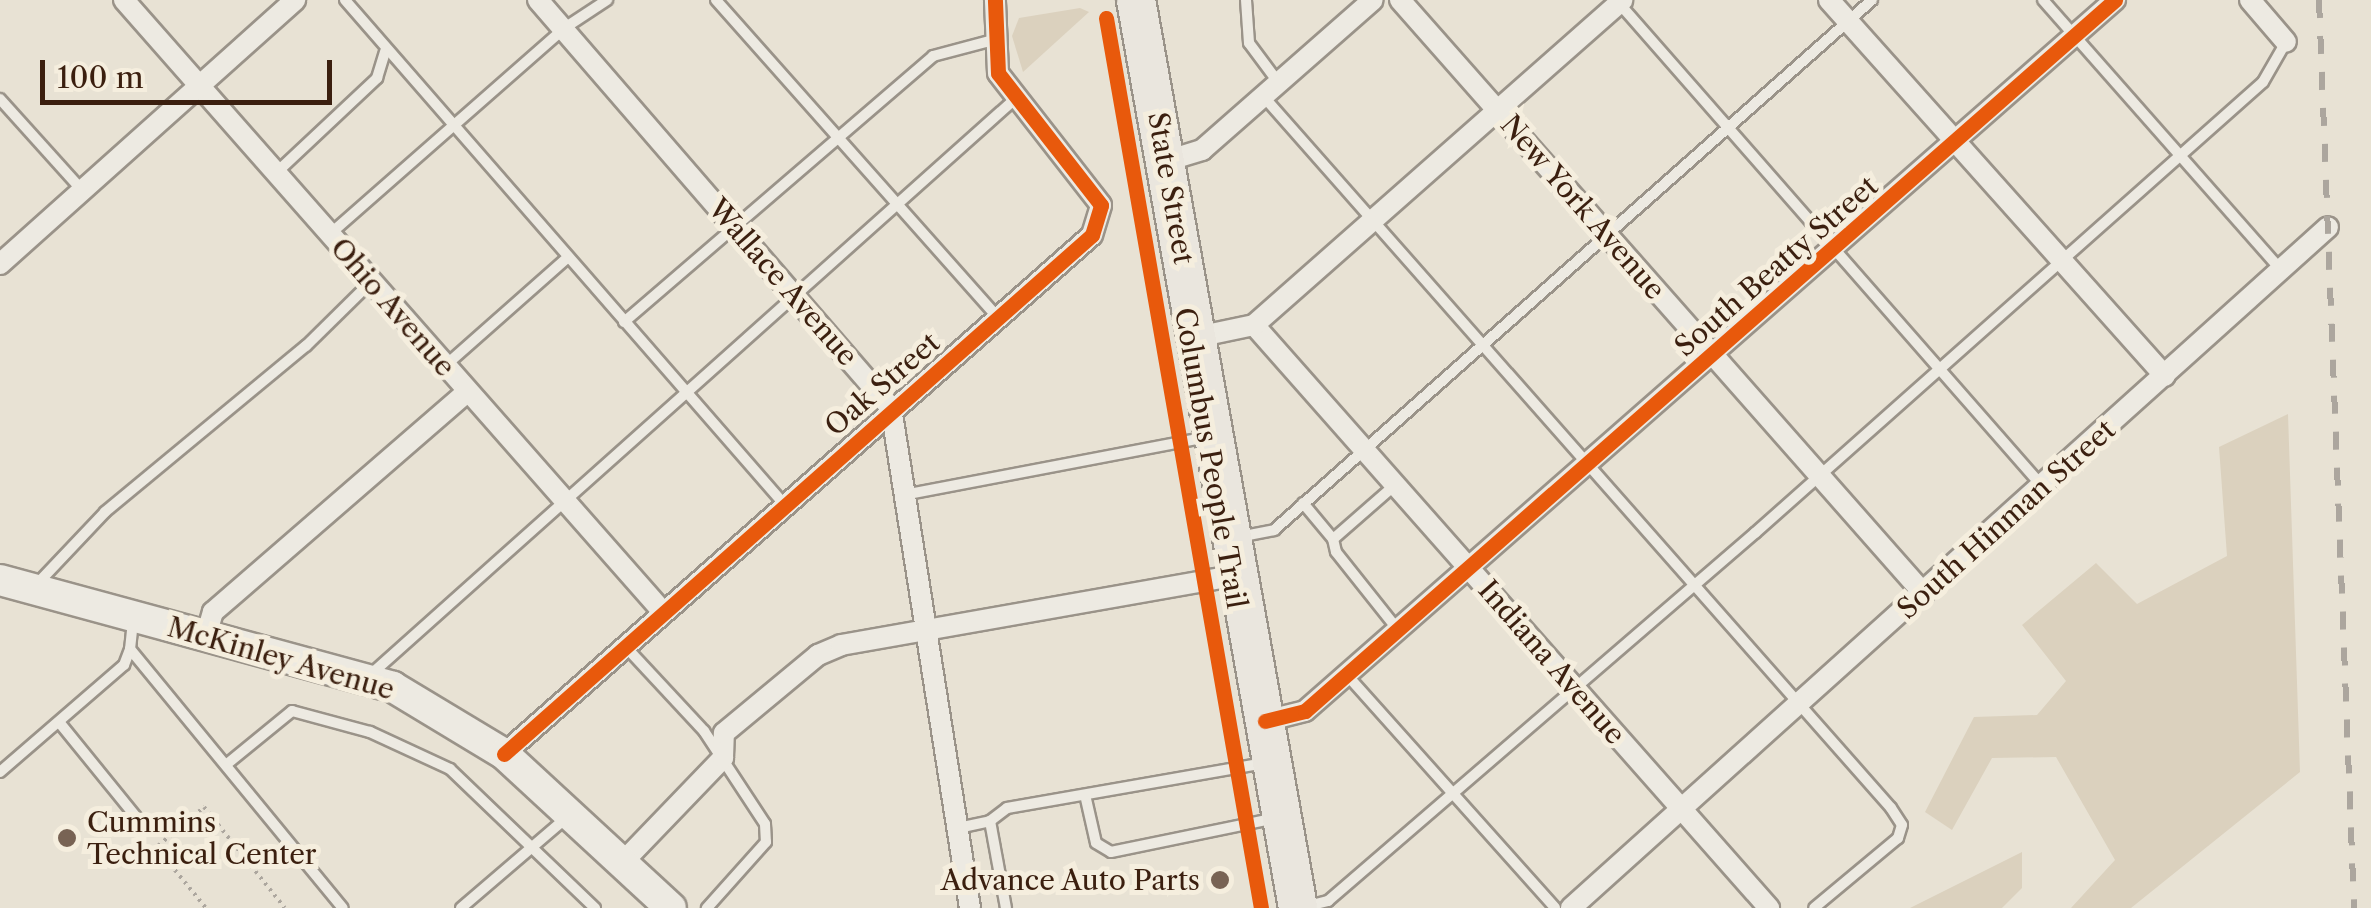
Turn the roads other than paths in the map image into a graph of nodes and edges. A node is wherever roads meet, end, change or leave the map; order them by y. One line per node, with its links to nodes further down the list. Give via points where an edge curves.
1 (124, 0): 24 (street, Ohio Avenue)
2 (295, 0): 24 (street)
3 (345, 0): 23 (lane)
4 (538, 0): 19 (street, Wallace Avenue)
5 (607, 0): 19 (lane)
6 (716, 0): 31 (lane)
7 (995, 0): 21 (street, Oak Street)
8 (1136, 0): 34 (highway, State Street)
9 (1246, 0): 25 (lane, via 1249,43)
10 (1373, 0): 25 (street)
11 (1400, 0): 28 (street, New York Avenue)
12 (1830, 0): 18 (street)
13 (1872, 0): 18 (lane)
14 (2043, 0): 20 (lane)
15 (2115, 0): 20 (street, South Beatty Street)
16 (2250, 0): 22 (street)
17 (1619, 1): 28 (street); 29 (lane)
18 (1848, 21): 29 (lane); 32 (street)
19 (563, 29): 30 (lane); 39 (street, Wallace Avenue)
20 (2074, 36): 32 (street, South Beatty Street); 33 (lane)
21 (993, 40): 27 (street, Oak Street, via 998,73); 31 (lane, via 933,56)
22 (2286, 42): 33 (lane, via 2263,82)
23 (386, 51): 30 (lane); 35 (lane, via 377,78)
24 (199, 86): 35 (street, Ohio Avenue); 36 (street)
25 (1271, 89): 34 (street, via 1202,150); 38 (lane)
26 (0, 99): 36 (lane)
27 (1016, 99): 37 (lane); 50 (street, Oak Street, via 1101,205 1092,235)
28 (1498, 110): 38 (street); 41 (street, New York Avenue)
29 (1728, 128): 41 (lane); 43 (lane)
30 (454, 129): 42 (lane); 44 (lane)
31 (836, 140): 37 (lane); 39 (lane)
32 (1955, 141): 43 (street, South Beatty Street); 45 (street)
33 (2180, 156): 45 (lane); 47 (lane)
34 (1166, 161): 53 (highway, State Street)
35 (276, 174): 42 (street, Ohio Avenue)
36 (82, 190): 46 (street)
37 (897, 203): 49 (lane); 50 (lane)
38 (1373, 220): 52 (street); 54 (lane)
39 (734, 226): 49 (street, Wallace Avenue); 51 (lane)
40 (2328, 228): 47 (street, South Hinman Street)
41 (1606, 234): 54 (lane); 55 (street, New York Avenue)
42 (330, 235): 48 (street, Ohio Avenue)
43 (1834, 248): 55 (street, South Beatty Street); 57 (lane)
44 (567, 258): 51 (lane); 56 (lane)
45 (2062, 260): 57 (lane); 58 (street)
46 (0, 264)
47 (2281, 270): 58 (street, South Hinman Street)
48 (371, 282): 56 (street, Ohio Avenue); 77 (lane, via 306,346 105,512)
49 (795, 297): 59 (lane); 61 (street, Wallace Avenue)
50 (997, 317): 61 (street, Oak Street)
51 (624, 322): 59 (lane)
52 (1254, 325): 53 (street); 63 (street, Indiana Avenue)
53 (1198, 337): 62 (highway, State Street)
54 (1483, 344): 63 (lane); 64 (lane)
55 (1713, 354): 64 (street, South Beatty Street); 65 (street, New York Avenue)
56 (445, 366): 60 (street, Ohio Avenue)
57 (1940, 370): 65 (lane); 67 (lane)
58 (2164, 376): 67 (street, South Hinman Street)
59 (682, 391): 69 (lane); 71 (lane)
60 (467, 392): 69 (street, Ohio Avenue); 83 (street, via 213,612)
61 (891, 408): 68 (street, Wallace Avenue); 71 (street, Oak Street)
62 (1215, 436): 68 (lane); 73 (highway, State Street)
63 (1362, 448): 66 (street, Indiana Avenue); 70 (lane)
64 (1589, 463): 74 (street, South Beatty Street); 76 (lane)
65 (1820, 475): 76 (lane); 78 (street, New York Avenue)
66 (1396, 485): 72 (lane); 74 (street, Indiana Avenue)
67 (2042, 486): 78 (street, South Hinman Street)
68 (909, 494): 81 (street, Wallace Avenue)
69 (562, 499): 79 (street, Ohio Avenue); 87 (lane)
70 (1303, 503): 72 (lane); 73 (lane)
71 (784, 504): 79 (street, Oak Street)
72 (1333, 539): 82 (lane, via 1336,552)
73 (1236, 556): 81 (street); 90 (highway, State Street)
74 (1469, 568): 82 (street, South Beatty Street); 88 (street, Indiana Avenue)
75 (0, 580): 77 (street, McKinley Avenue)
76 (1694, 583): 88 (lane); 89 (lane)
77 (34, 589): 80 (street, McKinley Avenue)
78 (1924, 594): 89 (street, South Hinman Street)
79 (663, 612): 84 (street, Oak Street)
80 (134, 615): 83 (street, McKinley Avenue); 85 (lane)
81 (930, 630): 93 (street, via 818,655 724,733); 103 (street, Wallace Avenue)
82 (1398, 630): 86 (street, South Beatty Street)
83 (206, 636): 87 (street, McKinley Avenue)
84 (625, 646): 92 (street, Oak Street); 93 (lane)
85 (130, 648): 91 (lane, via 124,666); 95 (lane)
86 (1347, 675): 90 (street, South Beatty Street, via 1305,711); 97 (lane)
87 (365, 680): 92 (street, McKinley Avenue, via 456,721)
88 (1576, 689): 97 (lane); 99 (street, Indiana Avenue)
89 (1801, 704): 99 (street, South Hinman Street); 118 (lane, via 1902,825 1898,838)
90 (1264, 721): 94 (highway, State Street)
91 (59, 722): 96 (lane); 104 (lane)
92 (504, 754): 100 (street, McKinley Avenue)
93 (723, 758): 106 (street); 111 (lane, via 765,824 766,842)
94 (1272, 762): 98 (lane); 101 (highway, State Street)
95 (227, 764): 105 (lane, via 292,711 327,718 450,770); 107 (lane)
96 (0, 772)
97 (1452, 795): 114 (lane, via 1328,901); 115 (lane)
98 (1086, 799): 101 (lane, via 1096,844 1111,852); 102 (lane, via 1008,808)
99 (1683, 811): 116 (street, South Hinman Street); 117 (street, Indiana Avenue)
100 (570, 815): 105 (lane); 106 (street, McKinley Avenue)
101 (1282, 817): 114 (highway, State Street)
102 (990, 821): 103 (lane); 113 (lane)
103 (958, 828): 112 (street, Wallace Avenue)
104 (146, 829)
105 (531, 848): 108 (lane); 109 (lane)
106 (622, 862): 110 (street, McKinley Avenue)
107 (343, 908)
108 (460, 908)
109 (595, 908)
110 (671, 908)
111 (707, 908)
112 (970, 908)
113 (1006, 908)
114 (1300, 908)
115 (1555, 908)
116 (1571, 908)
117 (1770, 908)
118 (1814, 908)

